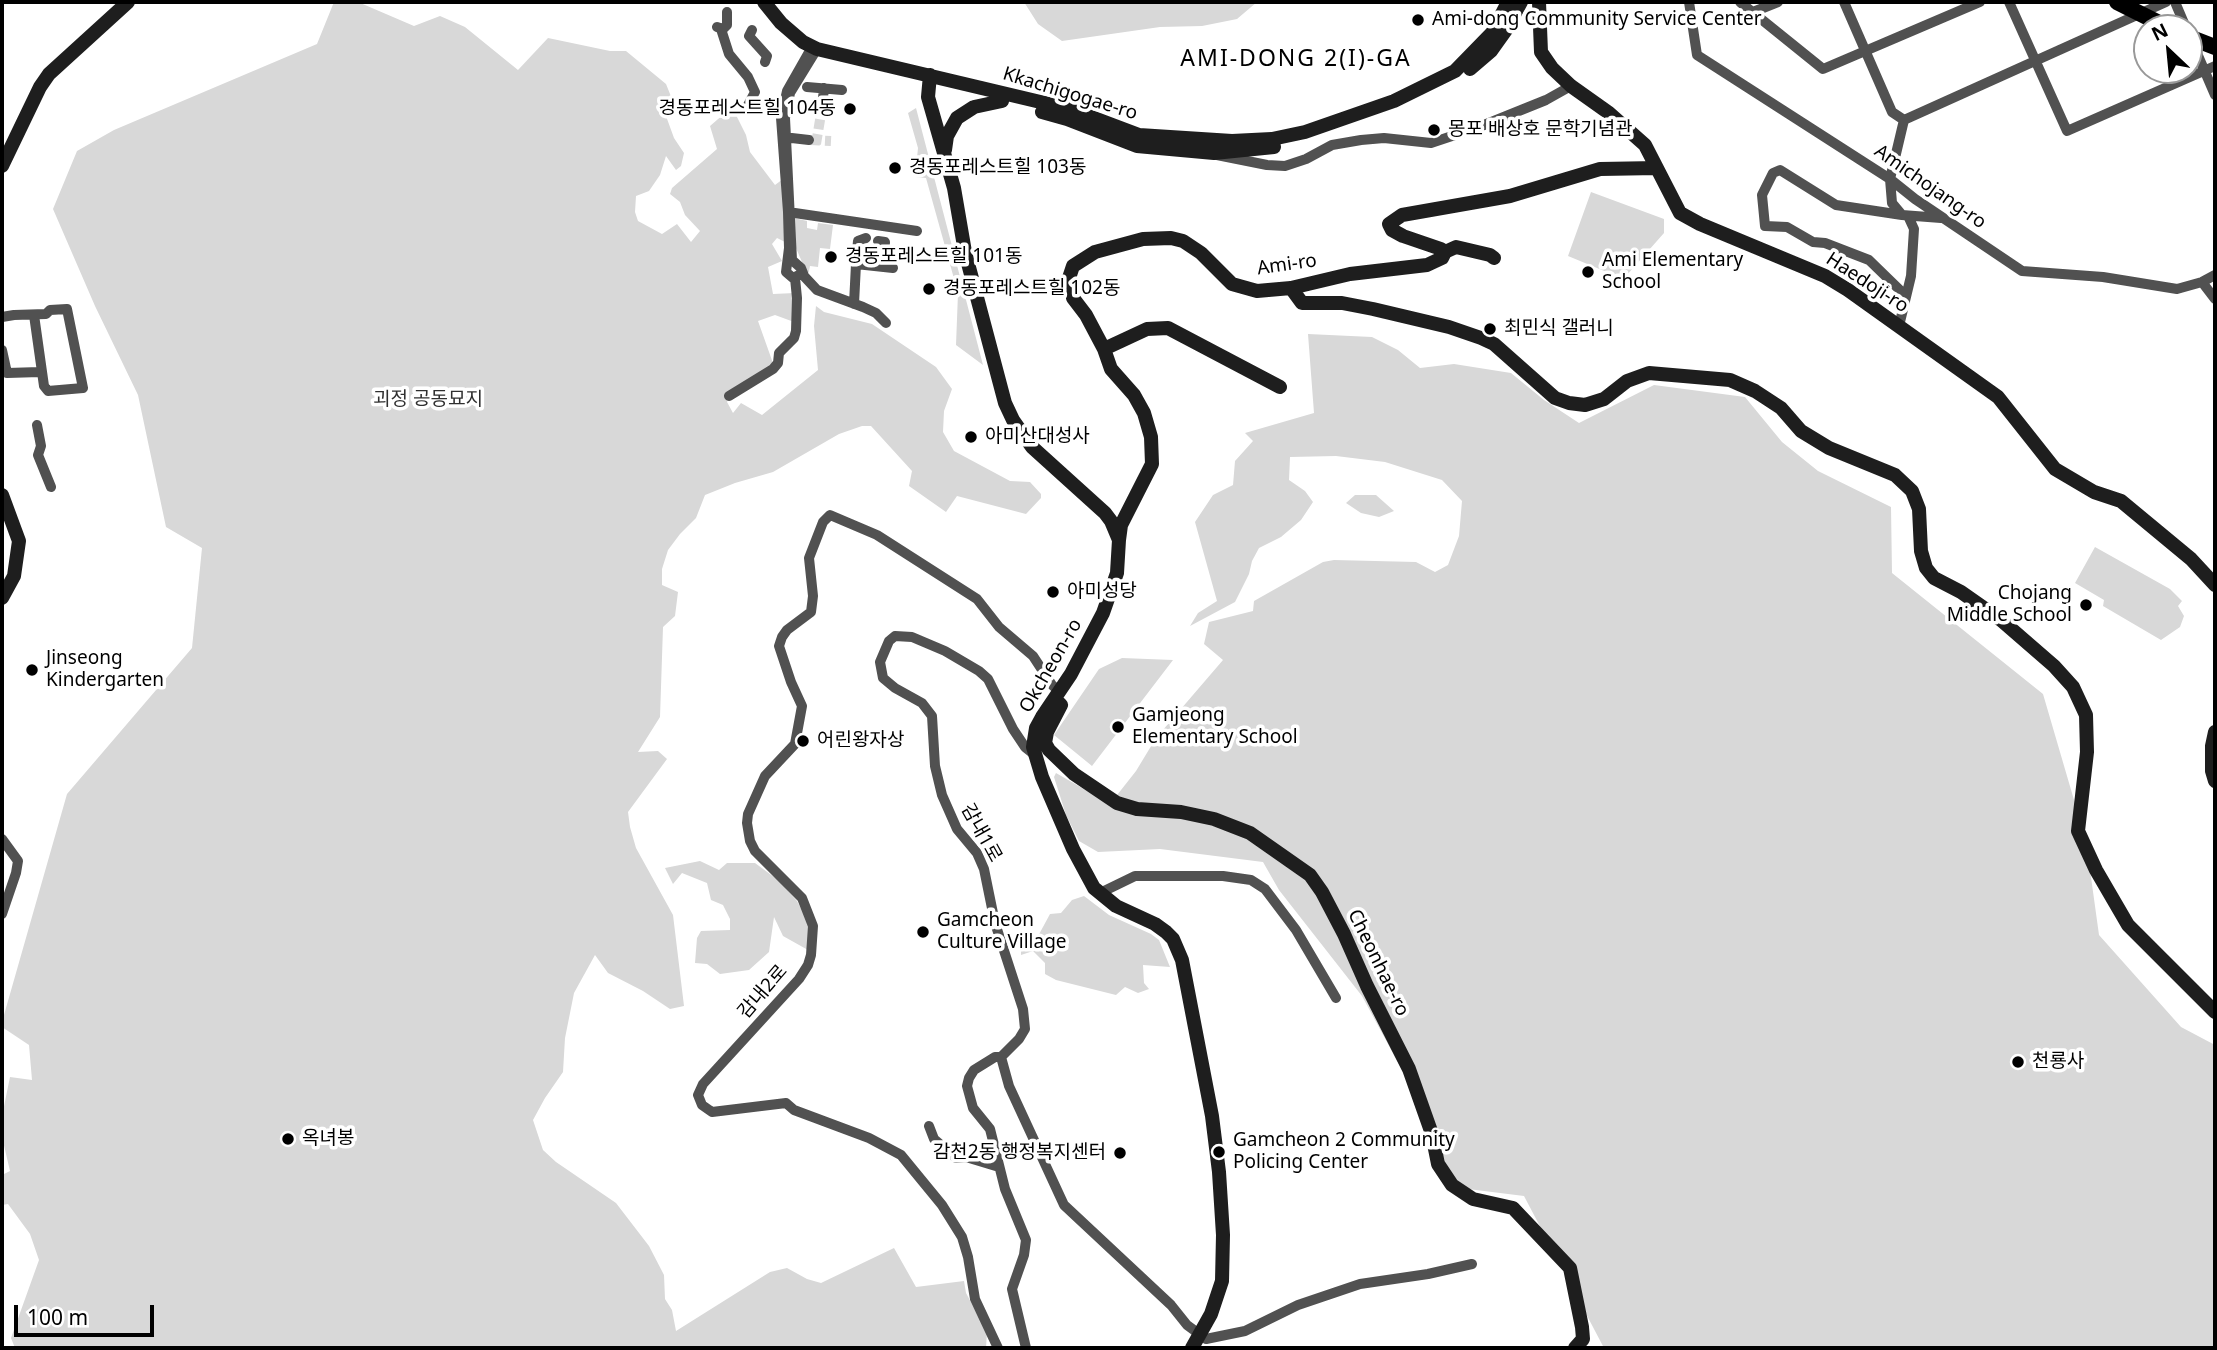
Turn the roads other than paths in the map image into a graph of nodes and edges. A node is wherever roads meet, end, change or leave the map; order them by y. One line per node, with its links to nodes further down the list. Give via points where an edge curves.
1 (128, 2): 24 (street)
2 (764, 2): 18 (street, Kkachigogae-ro)
3 (1689, 2): 40 (street, Amichojang-ro, via 1697,55)
4 (1740, 2): 13 (street)
5 (1778, 2): 13 (street)
6 (1844, 2): 19 (street)
7 (1980, 2): 19 (street)
8 (2008, 2): 20 (street)
9 (2117, 2): 14 (main road)
10 (2166, 2): 14 (street)
11 (1527, 3): 22 (street, Kkachigogae-ro, via 1454,71 1345,120 1272,139 1139,135 1070,110); 23 (street, Haedoji-ro, via 1541,51); 36 (street, via 1491,51 1460,78 1401,108 1307,141)
12 (727, 12): 30 (street, via 727,25 718,28 755,92)
13 (1753, 12): 19 (street, via 1824,69)
14 (2138, 14)
15 (2133, 16): 20 (street)
16 (752, 30): 17 (street, via 749,36 766,59)
17 (772, 45)
18 (813, 50): 22 (street, Kkachigogae-ro); 22 (street); 33 (street, via 787,91 781,118)
19 (1865, 51): 32 (street, via 1892,112)
20 (2035, 61): 21 (street, via 2067,131); 32 (street)
21 (2210, 68): 28 (street)
22 (929, 86): 29 (street); 37 (street)
23 (1571, 86): 36 (street, via 1546,100 1430,143 1361,140 1332,145 1285,166); 39 (street, Haedoji-ro, via 1645,145)
24 (40, 87): 35 (street, via 24,96); 38 (street)
25 (807, 87): 26 (street)
26 (824, 88): 27 (street); 31 (street)
27 (842, 90)
28 (2215, 94)
29 (1002, 101): 36 (street, via 1137,146); 37 (street, via 974,107 957,118)
30 (748, 104)
31 (821, 108)
32 (1904, 120): 40 (street)
33 (785, 139): 34 (street); 41 (street)
34 (809, 142)
35 (2, 143)
36 (1214, 153)
37 (944, 154): 69 (street, via 1004,403 1032,447)
38 (2, 166)
39 (1657, 167): 46 (street, via 1600,169 1510,196 1402,215 1389,224 1396,233); 59 (street, Haedoji-ro, via 1680,213 1825,276)
40 (1890, 179): 42 (street, via 1892,203); 43 (street, Amichojang-ro)
41 (790, 213): 44 (street); 50 (street, via 786,272)
42 (1905, 216): 43 (street); 53 (street, via 1914,229); 53 (street, via 1836,205 1780,170 1773,173 1761,199 1765,226 1787,227 1813,242 1869,260)
43 (1944, 218): 51 (street, Amichojang-ro, via 2022,271 2177,289)
44 (863, 230): 45 (street); 48 (street); 48 (street, via 885,242 888,268)
45 (917, 233)
46 (1445, 253): 47 (street, via 1456,247); 52 (street, Ami-ro, via 1427,265 1350,274)
47 (1494, 258)
48 (856, 264): 55 (street)
49 (2215, 275): 51 (street, Amichojang-ro)
50 (798, 276): 55 (street, via 817,290); 64 (street, via 794,338 779,353 774,369)
51 (2202, 282): 54 (street)
52 (1291, 288): 60 (street, Ami-ro, via 1257,291 1231,284 1201,253 1171,238 1151,237 1095,253 1073,266 1069,278 1073,298); 81 (street, via 1302,303 1373,309 1481,338 1494,344 1555,398 1569,403 1604,400 1626,381 1648,373 1730,380 1781,408 1801,431 1829,448 1895,475 1912,491 1919,509 1921,551 1934,578 2001,620 2073,687 2086,715 2087,752 2078,831 2128,925)
53 (1906, 296): 59 (street)
54 (2215, 299)
55 (854, 304): 58 (street)
56 (34, 315): 57 (street); 62 (street); 62 (street, via 67,309 83,388 48,391)
57 (2, 317)
58 (886, 323)
59 (1899, 326): 71 (street, Haedoji-ro, via 1998,397 2055,469 2094,492 2121,501)
60 (1104, 349): 63 (street, via 1147,329 1168,328); 68 (street, Ami-ro, via 1111,369 1144,413 1151,437 1152,464)
61 (2, 350): 62 (street, via 7,373)
62 (40, 372)
63 (1280, 387)
64 (729, 396)
65 (37, 425): 66 (street, via 38,454)
66 (51, 487)
67 (2, 495): 72 (street, via 19,541 14,576)
68 (1131, 505): 69 (street, via 1119,511); 70 (street, Ami-ro)
69 (1102, 510): 70 (street)
70 (1119, 540): 73 (street, Okcheon-ro, via 1117,573 1109,599)
71 (2215, 585)
72 (2, 598)
73 (1057, 693): 75 (street, Okcheon-ro, via 1036,729); 87 (street, 감내2로, via 1033,656 999,627 977,599 877,535 830,515 823,522 809,558 811,612 787,630 779,646 802,706 797,734 791,750 765,776 747,822 755,851 802,898 813,926 811,955 799,979 698,1094 702,1105 712,1112 786,1103 901,1155 962,1237 975,1299); 90 (street, Cheonhae-ro, via 1060,705 1045,743 1074,774 1117,803 1214,818 1250,834 1310,875 1409,1069 1438,1164 1452,1185 1473,1199 1513,1208 1570,1268 1583,1339)
74 (2215, 732): 76 (street)
75 (1035, 755): 78 (street, via 1073,849); 82 (street, 감내1로, via 1025,747 988,679 979,671 912,637 895,636 888,641 880,662 883,677 922,703 932,716 935,766 944,802 984,869 995,923 1023,1009 1025,1029)
76 (2215, 781)
77 (2, 839): 79 (street, via 18,861)
78 (1100, 893): 80 (street, via 1135,877 1251,880 1265,889 1296,930); 86 (street, via 1166,932 1178,949 1186,976 1212,1116 1223,1234 1222,1281)
79 (2, 914)
80 (1336, 998)
81 (2215, 1012)
82 (1001, 1057): 84 (street, 감내1로, via 995,1056 974,1070 967,1086 973,1108 990,1129); 86 (street, via 1009,1086 1064,1205 1187,1325)
83 (929, 1126): 84 (street, via 934,1139 956,1158)
84 (999, 1167): 88 (street, 감내1로, via 1026,1240 1012,1289)
85 (1472, 1264): 86 (street, via 1360,1284 1237,1333 1206,1339)
86 (1201, 1333): 89 (street)
87 (998, 1348)
88 (1026, 1348)
89 (1192, 1348)
90 (1575, 1348)

